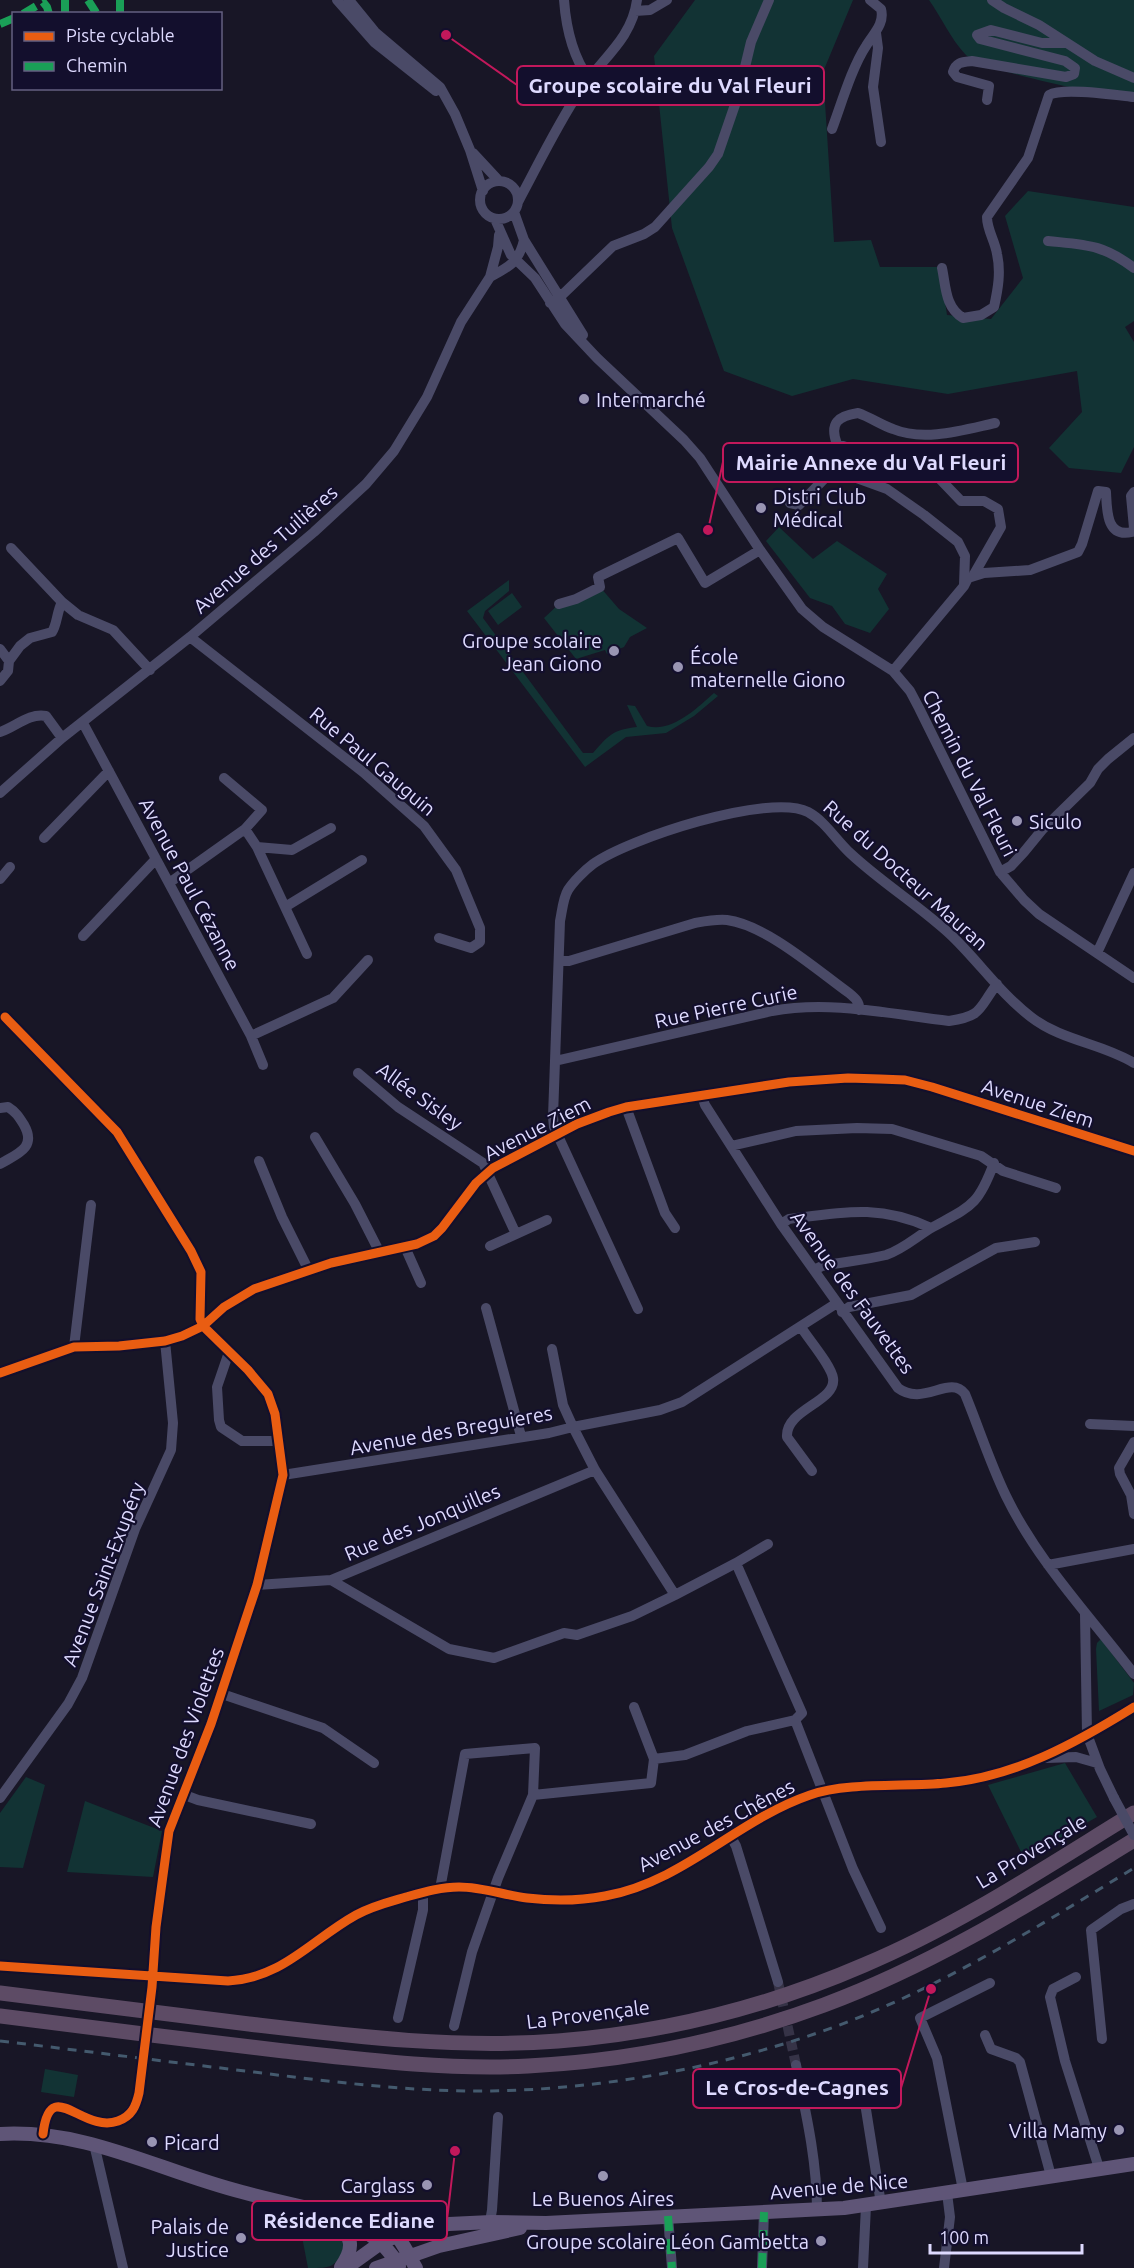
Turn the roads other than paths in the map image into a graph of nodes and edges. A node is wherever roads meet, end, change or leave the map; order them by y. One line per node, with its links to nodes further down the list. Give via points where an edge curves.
1 (337, 0): 14 (street, via 374,42)
2 (349, 0): 14 (street, via 375,32 437,85)
3 (564, 0): 12 (street, via 575,53)
4 (667, 0): 8 (street, via 651,10)
5 (769, 0): 31 (street, via 751,42 723,141 709,167 655,227 603,253)
6 (870, 0): 9 (street, via 883,14)
7 (992, 0): 10 (street)
8 (636, 5): 12 (street, via 625,36)
9 (876, 33): 16 (street, via 865,47); 17 (street, via 873,87)
10 (1065, 43): 11 (street); 15 (street, via 1042,43 991,30 977,34 980,39 1075,68 1074,74 1066,77 972,61 955,66 953,72 957,77 989,86)
11 (1134, 78)
12 (589, 79): 19 (street)
13 (1134, 97): 28 (street, via 1077,92 1048,95 1028,158 987,217 998,263 994,307 981,315 963,318 953,312)
14 (446, 98): 18 (street)
15 (987, 100)
16 (832, 129)
17 (881, 142)
18 (470, 150): 20 (street); 21 (street)
19 (533, 173): 20 (street); 22 (street)
20 (504, 183): 21 (street, via 488,185); 22 (street, via 517,192)
21 (483, 190): 23 (street, via 481,206)
22 (516, 207): 23 (street, via 506,219); 25 (street, Chemin du Val Fleuri)
23 (495, 219): 24 (street, Chemin du Val Fleuri)
24 (499, 231): 27 (street, Chemin du Val Fleuri); 30 (street, Avenue des Tuilières)
25 (524, 240): 27 (street); 31 (street, Chemin du Val Fleuri)
26 (1048, 241): 29 (street, via 1098,246)
27 (516, 261): 30 (street, Avenue des Tuilières); 31 (street, Chemin du Val Fleuri)
28 (942, 268)
29 (1134, 268)
30 (490, 277): 41 (street, Avenue des Tuilières, via 461,322 419,412 381,467 314,532)
31 (555, 300): 36 (street, Chemin du Val Fleuri, via 597,358 700,458)
32 (995, 423): 37 (street, via 947,433 909,434 858,412 840,417 833,435 837,444 938,477 961,501 984,501 998,509 1001,527)
33 (1134, 492): 37 (street, via 1132,532 1114,530 1108,519 1106,492 1098,492 1078,552 1030,570)
34 (790, 503): 38 (street, via 799,505 835,472 887,489 958,542 965,556)
35 (11, 548): 39 (street)
36 (760, 550): 40 (street, via 705,583 678,538 598,577 600,587); 45 (street, Chemin du Val Fleuri, via 810,616)
37 (973, 576): 38 (street)
38 (964, 586): 45 (street)
39 (62, 602): 43 (street, via 55,629 30,638); 44 (street, via 78,615 113,630)
40 (559, 604)
41 (190, 637): 44 (street, Avenue des Tuilières); 67 (street, Rue Paul Gauguin, via 363,772 424,826 456,870 480,928 480,942 471,948)
42 (0, 649): 43 (street)
43 (9, 661): 46 (street, via 8,671)
44 (150, 670): 47 (street, Avenue des Tuilières)
45 (893, 671): 61 (street, Chemin du Val Fleuri, via 919,708)
46 (0, 681)
47 (83, 723): 49 (street, Avenue des Tuilières); 51 (street, Avenue Paul Cézanne)
48 (0, 732): 49 (street, via 39,715 46,716)
49 (62, 738): 53 (street, Avenue des Tuilières)
50 (1134, 738): 61 (street, via 1098,769 1090,783 1011,866)
51 (109, 771): 56 (street); 58 (street, Avenue Paul Cézanne)
52 (224, 777): 55 (street, via 262,810)
53 (0, 794)
54 (331, 828): 57 (street, via 292,850)
55 (245, 830): 57 (street); 64 (street)
56 (44, 837)
57 (257, 847): 65 (street)
58 (156, 859): 64 (street, Avenue Paul Cézanne); 66 (street)
59 (362, 860): 65 (street)
60 (10, 867): 63 (street)
61 (1000, 872): 68 (street, Chemin du Val Fleuri, via 1039,914)
62 (1134, 873): 68 (street)
63 (0, 879)
64 (169, 883): 76 (street, Avenue Paul Cézanne)
65 (285, 907): 69 (street)
66 (83, 936)
67 (439, 938)
68 (1097, 953): 72 (street, Chemin du Val Fleuri)
69 (307, 954)
70 (368, 960): 76 (street, via 333,998)
71 (559, 961): 73 (street, Rue du Docteur Mauran, via 560,921 567,891 592,864 650,835 691,823 793,806 818,819 849,853 952,936); 74 (street, via 695,923 726,920 769,936 849,993); 77 (street, Rue du Docteur Mauran)
72 (1134, 978)
73 (997, 984): 74 (street, Rue Pierre Curie, via 980,1011 962,1019); 78 (street, Rue du Docteur Mauran, via 1030,1017 1048,1028)
74 (859, 1010): 77 (street, Rue Pierre Curie, via 831,1006 790,1008)
75 (4, 1017): 109 (street, via 117,1132 197,1262 201,1272)
76 (251, 1036): 79 (street, Avenue Paul Cézanne)
77 (555, 1061): 84 (street, Rue du Docteur Mauran, via 553,1117)
78 (1134, 1063)
79 (262, 1065)
80 (358, 1073): 91 (street, Allée Sisley, via 398,1107 483,1163)
81 (702, 1096): 82 (street, Avenue Ziem); 86 (street, Avenue des Fauvettes); 87 (street, Avenue Ziem, via 798,1081 905,1080)
82 (626, 1107): 84 (street, Avenue Ziem, via 591,1118); 96 (street, via 665,1213)
83 (0, 1108): 90 (street, via 16,1112 28,1133 28,1143)
84 (558, 1135): 91 (street, Avenue Ziem); 108 (street, Rue du Docteur Mauran)
85 (315, 1137): 102 (street)
86 (731, 1146): 89 (street, via 796,1131 885,1128); 95 (street, Avenue des Fauvettes)
87 (1134, 1151)
88 (259, 1161): 103 (street)
89 (994, 1163): 92 (street, via 1003,1171); 97 (street, via 974,1202)
90 (0, 1164)
91 (488, 1172): 98 (street); 100 (street, Avenue Ziem, via 442,1228 426,1240)
92 (1056, 1188)
93 (91, 1205): 112 (street)
94 (547, 1220): 98 (street)
95 (781, 1224): 97 (street, via 789,1219 875,1211); 104 (street, Avenue des Fauvettes)
96 (675, 1228)
97 (932, 1228): 104 (street, via 886,1254)
98 (516, 1234): 101 (street)
99 (1035, 1242): 106 (street, via 996,1248 911,1295)
100 (405, 1246): 102 (street, Avenue Ziem); 105 (street)
101 (490, 1246)
102 (380, 1253): 103 (street, Avenue Ziem)
103 (309, 1270): 109 (street, Avenue Ziem, via 254,1289)
104 (814, 1270): 106 (street, Avenue des Fauvettes)
105 (421, 1283)
106 (840, 1307): 110 (street); 129 (street, Avenue des Fauvettes, via 902,1390 912,1395 949,1387 962,1390 1006,1496)
107 (486, 1308): 119 (street)
108 (638, 1309)
109 (202, 1326): 111 (street, Avenue Ziem); 114 (street, Avenue des Violettes)
110 (801, 1327): 118 (street, via 682,1402); 123 (street, via 834,1382 830,1391 792,1421 787,1431 787,1437)
111 (165, 1341): 112 (street, Avenue Ziem); 147 (street, Avenue Saint-Exupéry, via 173,1423 171,1450 135,1529 82,1678 68,1704)
112 (74, 1347): 115 (street, Avenue Ziem)
113 (552, 1348): 118 (street, via 562,1404)
114 (229, 1352): 120 (street, Avenue des Violettes, via 268,1394); 120 (street, via 217,1387 221,1426 242,1441)
115 (0, 1373)
116 (1090, 1424): 117 (street)
117 (1134, 1426)
118 (573, 1427): 119 (street, Avenue des Breguieres); 122 (street, Avenue des Breguieres)
119 (521, 1436): 124 (street, Avenue des Breguieres)
120 (279, 1441): 124 (street, Avenue des Violettes)
121 (1134, 1442): 125 (street, via 1119,1468 1131,1495)
122 (595, 1470): 130 (street, Rue des Jonquilles); 132 (street, Avenue des Breguieres)
123 (812, 1471)
124 (283, 1475): 131 (street, Avenue des Violettes)
125 (1134, 1514)
126 (768, 1544): 128 (street)
127 (1134, 1549): 129 (street)
128 (736, 1563): 132 (street); 138 (street, via 802,1713)
129 (1048, 1565): 133 (street, Avenue des Fauvettes)
130 (331, 1580): 131 (street, Rue des Jonquilles); 132 (street, via 449,1649 494,1658 564,1633 577,1635 632,1616)
131 (257, 1585): 135 (street, Avenue des Violettes)
132 (675, 1595)
133 (1085, 1614): 134 (street, Avenue des Fauvettes); 139 (street)
134 (1134, 1674)
135 (222, 1694): 142 (street, via 323,1728); 145 (street, Avenue des Violettes)
136 (634, 1707): 141 (street)
137 (1134, 1707): 139 (street, Avenue des Chênes)
138 (795, 1720): 141 (street, via 747,1731 685,1755); 144 (street)
139 (1087, 1734): 140 (street, Avenue des Chênes); 143 (street)
140 (1042, 1758): 143 (street, via 1076,1757); 144 (street, Avenue des Chênes, via 962,1781)
141 (654, 1759): 146 (street, via 651,1784)
142 (374, 1763)
143 (1097, 1763): 150 (street, bridge)
144 (822, 1791): 151 (street, Avenue des Chênes, via 797,1799); 157 (street)
145 (182, 1794): 149 (street); 160 (street, Avenue des Violettes, via 167,1839)
146 (533, 1795): 153 (street, via 536,1748 465,1754); 154 (street)
147 (0, 1798)
148 (1134, 1813): 163 (highway, La Provençale, via 938,1930 863,1966 716,2015 605,2036 514,2043 441,2043)
149 (311, 1824)
150 (1134, 1834)
151 (731, 1837): 154 (street, Avenue des Chênes, via 657,1879 608,1896 542,1899); 161 (street)
152 (1134, 1840): 164 (highway, via 952,1948 886,1980 794,2016 645,2053 527,2066 409,2063)
153 (440, 1889): 154 (street, Avenue des Chênes, via 462,1887); 155 (street, Avenue des Chênes)
154 (493, 1892): 166 (street, via 472,1952)
155 (423, 1893): 160 (street, Avenue des Chênes, via 355,1915 287,1963 261,1976 228,1981); 165 (street, via 423,1910)
156 (1134, 1904): 168 (street, via 1091,1930)
157 (881, 1928)
158 (0, 1966): 160 (street, Avenue des Chênes)
159 (1076, 1977): 176 (street, via 1053,1989 1050,1997 1065,2061)
160 (152, 1981): 173 (street, Avenue des Violettes, bridge, via 134,2109 129,2116 108,2123 58,2106 48,2113)
161 (778, 1982)
162 (990, 1983): 178 (street, via 920,2018 937,2058)
163 (0, 1993)
164 (0, 2016)
165 (398, 2018)
166 (454, 2026)
167 (985, 2035): 177 (street, via 992,2049 1020,2062)
168 (1102, 2039)
169 (796, 2065): 183 (street, via 808,2123)
170 (861, 2078): 180 (street)
171 (498, 2117): 186 (street)
172 (0, 2134): 173 (main road)
173 (44, 2134): 174 (main road)
174 (94, 2144): 182 (main road, via 238,2191); 192 (street)
175 (1134, 2164): 176 (main road, Avenue de Nice)
176 (1099, 2168): 177 (main road, Avenue de Nice)
177 (1050, 2176): 178 (main road, Avenue de Nice)
178 (963, 2190): 179 (main road, Avenue de Nice)
179 (947, 2193): 180 (main road, Avenue de Nice); 200 (street, via 950,2217)
180 (881, 2204): 181 (main road, Avenue de Nice)
181 (866, 2206): 183 (main road, Avenue de Nice); 199 (street)
182 (310, 2208): 188 (main road, via 368,2219); 189 (main road); 193 (main road, via 348,2236 349,2254)
183 (818, 2210): 184 (main road, Avenue de Nice)
184 (764, 2212): 185 (main road, Avenue de Nice); 198 (street)
185 (668, 2216): 187 (main road, Avenue de Nice); 197 (street)
186 (491, 2222): 187 (main road, Avenue de Nice); 188 (main road, Avenue de Nice, via 449,2224); 190 (street, via 489,2228 453,2237)
187 (546, 2223): 190 (main road, Avenue de Nice)
188 (397, 2236): 189 (main road, Avenue de Nice); 191 (main road)
189 (382, 2242): 191 (main road); 194 (main road, Avenue de Nice)
190 (439, 2246): 191 (main road, Avenue de Nice)
191 (401, 2261): 195 (main road, Avenue de Nice); 196 (main road)
192 (123, 2268)
193 (340, 2268)
194 (346, 2268)
195 (376, 2268)
196 (416, 2268)
197 (672, 2268)
198 (762, 2268)
199 (863, 2268)
200 (944, 2268)

